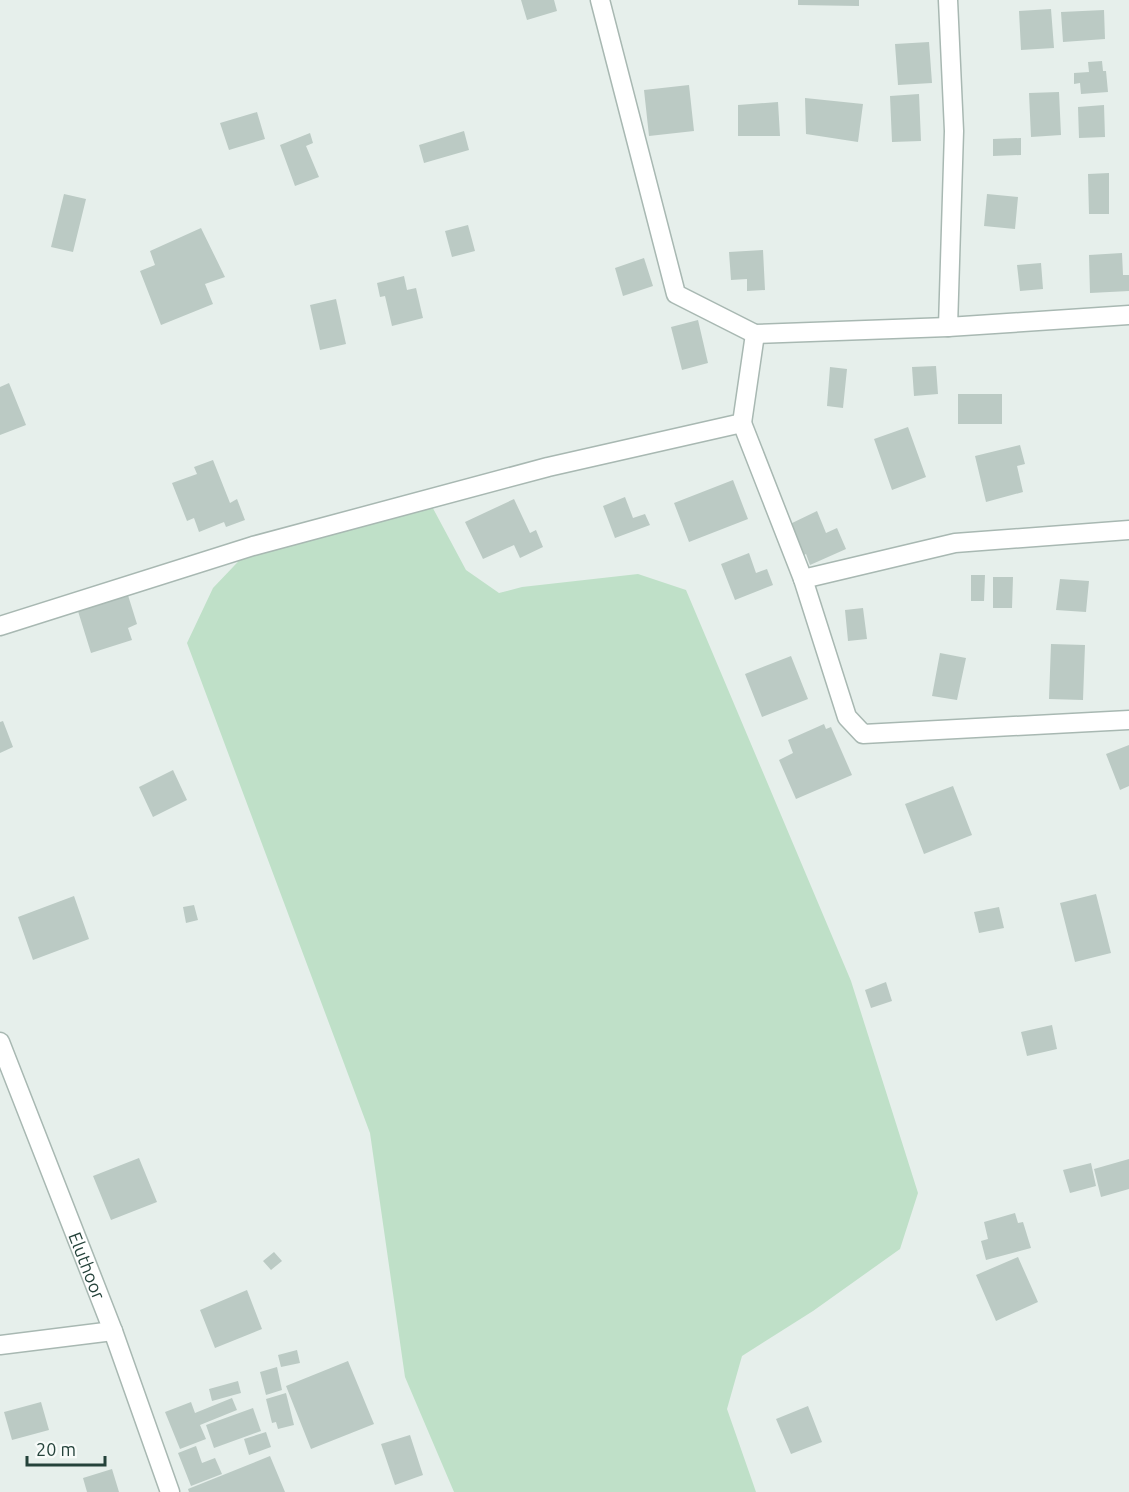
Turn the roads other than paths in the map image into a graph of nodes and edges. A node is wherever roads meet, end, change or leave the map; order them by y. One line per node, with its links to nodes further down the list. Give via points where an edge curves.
1 (600, 0): 5 (street, via 676,294)
2 (948, 0): 4 (street, via 954,131)
3 (1129, 315): 4 (street)
4 (948, 327): 5 (street)
5 (755, 334): 6 (street)
6 (742, 423): 8 (street); 9 (street, via 548,467 264,543)
7 (1129, 530): 8 (street, via 955,543)
8 (803, 579): 10 (street, via 848,717 864,734)
9 (0, 626)
10 (1129, 720)
11 (0, 1042): 12 (street, Eluthoor)
12 (113, 1331): 13 (street); 14 (street, Eluthoor)
13 (0, 1345)
14 (170, 1492)

